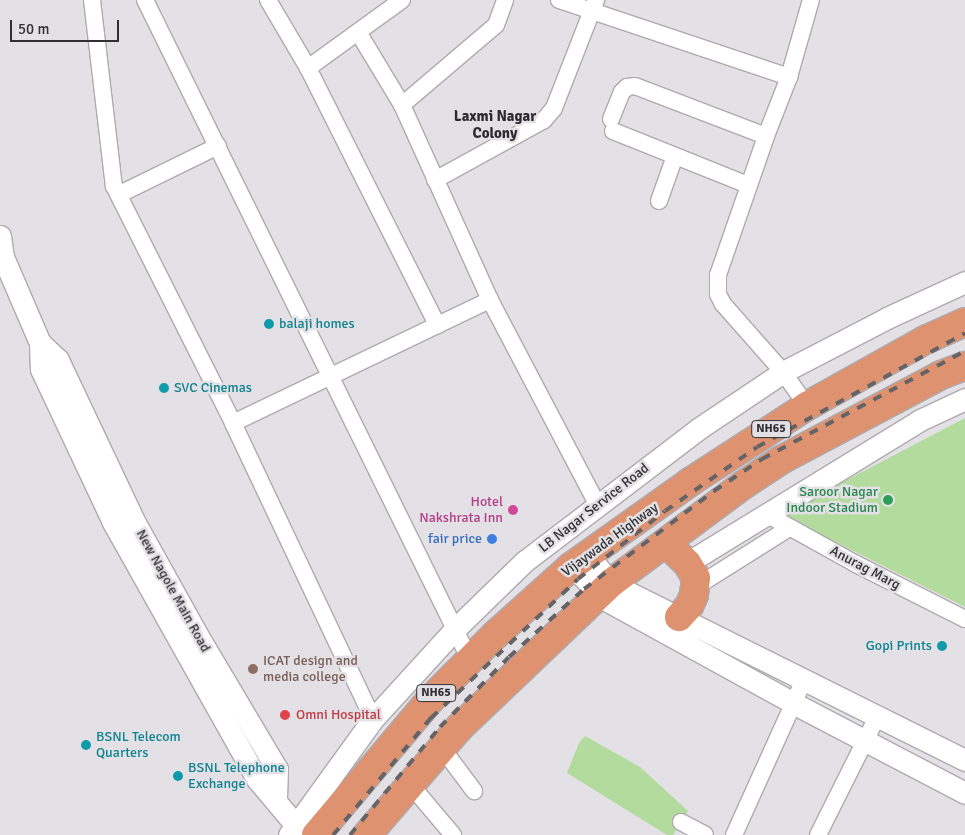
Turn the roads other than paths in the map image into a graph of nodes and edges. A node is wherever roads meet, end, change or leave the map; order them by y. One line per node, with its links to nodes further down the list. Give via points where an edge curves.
1 (92, 0): 18 (street, via 114,186)
2 (145, 0): 14 (street)
3 (268, 0): 10 (street)
4 (402, 0): 9 (street)
5 (505, 0): 12 (street, via 496,25)
6 (559, 0): 8 (street)
7 (811, 0): 11 (street)
8 (594, 6): 11 (street); 16 (street, via 554,108 544,120)
9 (358, 32): 10 (street); 12 (street)
10 (308, 68): 24 (street)
11 (789, 77): 13 (street)
12 (402, 106): 16 (street)
13 (766, 136): 15 (street, via 635,86 627,87 622,92 612,125); 17 (street)
14 (218, 146): 18 (street); 28 (street)
15 (675, 156): 17 (street); 19 (street)
16 (435, 180): 22 (street)
17 (748, 186): 27 (street, via 718,275 718,294 723,304)
18 (120, 194): 31 (street)
19 (660, 201)
20 (2, 246): 56 (street, via 40,343 41,368 114,524 257,779)
21 (965, 282): 27 (street, LB Nagar Service Road, via 889,316)
22 (490, 300): 24 (street); 32 (street)
23 (965, 322): 25 (highway, Vijaywada Highway / NH65)
24 (437, 325): 28 (street)
25 (924, 340): 26 (highway); 30 (highway, Vijaywada Highway / NH65)
26 (953, 370): 35 (highway, NH65, via 781,460)
27 (783, 372): 30 (street); 32 (street, LB Nagar Service Road, via 698,429)
28 (329, 377): 31 (street); 41 (street)
29 (965, 400): 33 (street, via 920,420)
30 (807, 406): 36 (highway, Vijaywada Highway / NH65, via 690,482)
31 (233, 423): 48 (street)
32 (597, 504): 41 (street, LB Nagar Service Road, via 525,561)
33 (766, 514): 34 (street, Anurag Marg); 37 (street)
34 (789, 528): 37 (street); 40 (street, Anurag Marg)
35 (666, 543): 37 (highway); 38 (highway, NH65)
36 (579, 560): 38 (street); 44 (highway, Vijaywada Highway / NH65)
37 (692, 574): 39 (highway, via 689,606)
38 (605, 589): 39 (street); 43 (street); 50 (highway, NH65)
39 (679, 616): 42 (street)
40 (965, 620)
41 (456, 628): 44 (street); 48 (street, LB Nagar Service Road)
42 (717, 634): 43 (street); 45 (street)
43 (704, 655): 46 (street)
44 (470, 660): 56 (highway, Vijaywada Highway / NH65)
45 (804, 680): 46 (street); 47 (street)
46 (793, 703): 49 (street); 60 (street)
47 (878, 715): 49 (street); 51 (street)
48 (373, 719): 56 (street, LB Nagar Service Road)
49 (864, 740): 54 (street); 61 (street)
50 (442, 748): 52 (highway, NH65); 53 (street)
51 (965, 760)
52 (410, 784): 57 (highway, NH65); 58 (street)
53 (474, 791)
54 (965, 793)
55 (681, 822): 59 (street)
56 (301, 832)
57 (368, 835)
58 (452, 835)
59 (705, 835)
60 (734, 835)
61 (818, 835)

